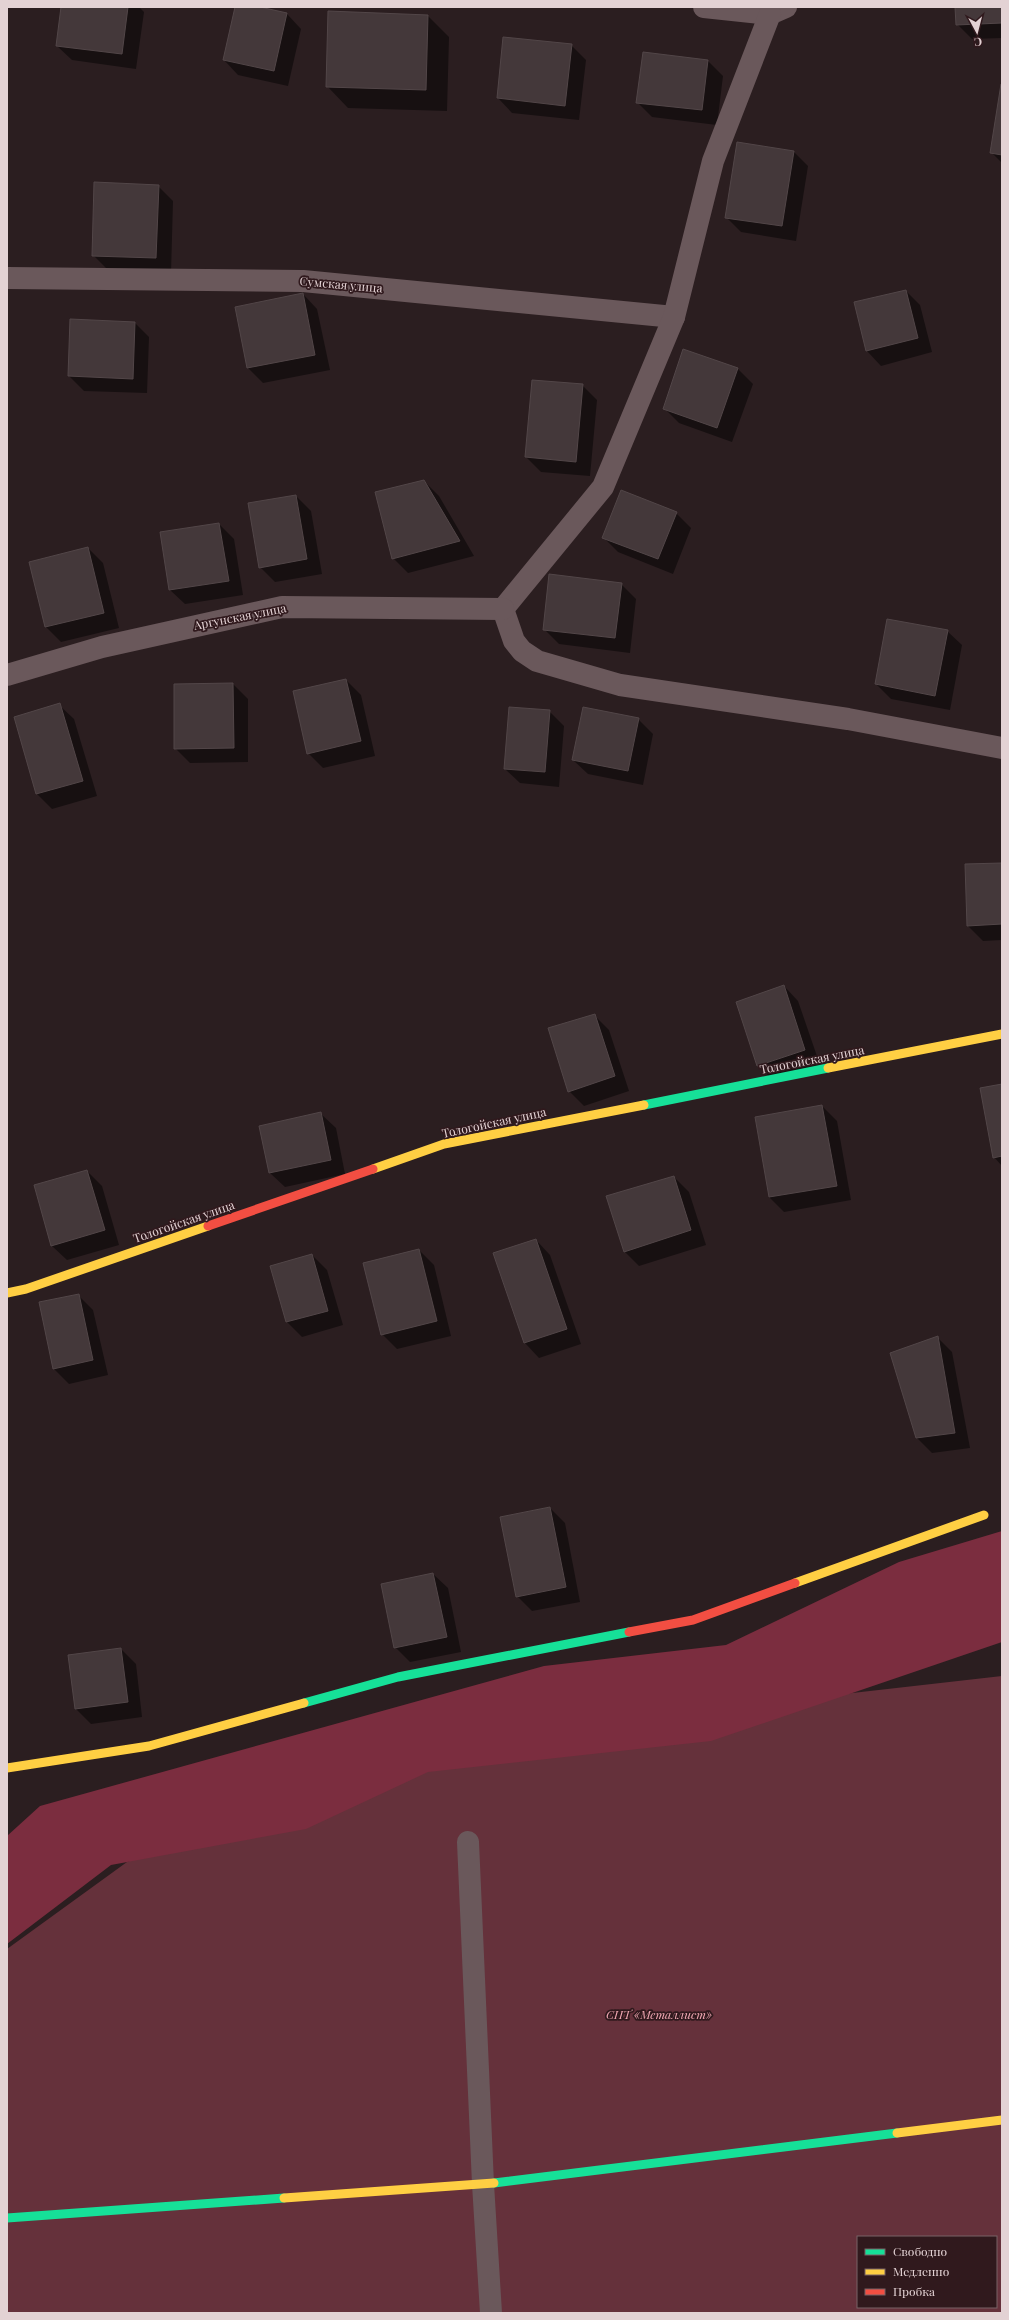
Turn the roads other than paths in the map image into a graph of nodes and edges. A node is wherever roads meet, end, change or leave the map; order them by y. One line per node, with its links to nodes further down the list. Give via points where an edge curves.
1 (704, 7): 2 (street)
2 (778, 10): 4 (street, via 712,161)
3 (7, 278): 4 (street, Сумская улица, via 303,281)
4 (674, 317): 5 (street, via 603,487)
5 (503, 609): 6 (street, Аргунская улица, via 282,607 102,647); 7 (street, via 514,641 522,651 537,661 620,685 848,720)
6 (7, 675)
7 (1002, 748)
8 (1002, 1034): 9 (street, Тологойская улица, via 444,1144 26,1289)
9 (7, 1293)
10 (984, 1515): 11 (street, via 693,1620 398,1677 149,1746)
11 (7, 1768)
12 (468, 1842): 14 (street)
13 (1002, 2120): 14 (street)
14 (483, 2184): 15 (street); 16 (street)
15 (7, 2218)
16 (492, 2313)

